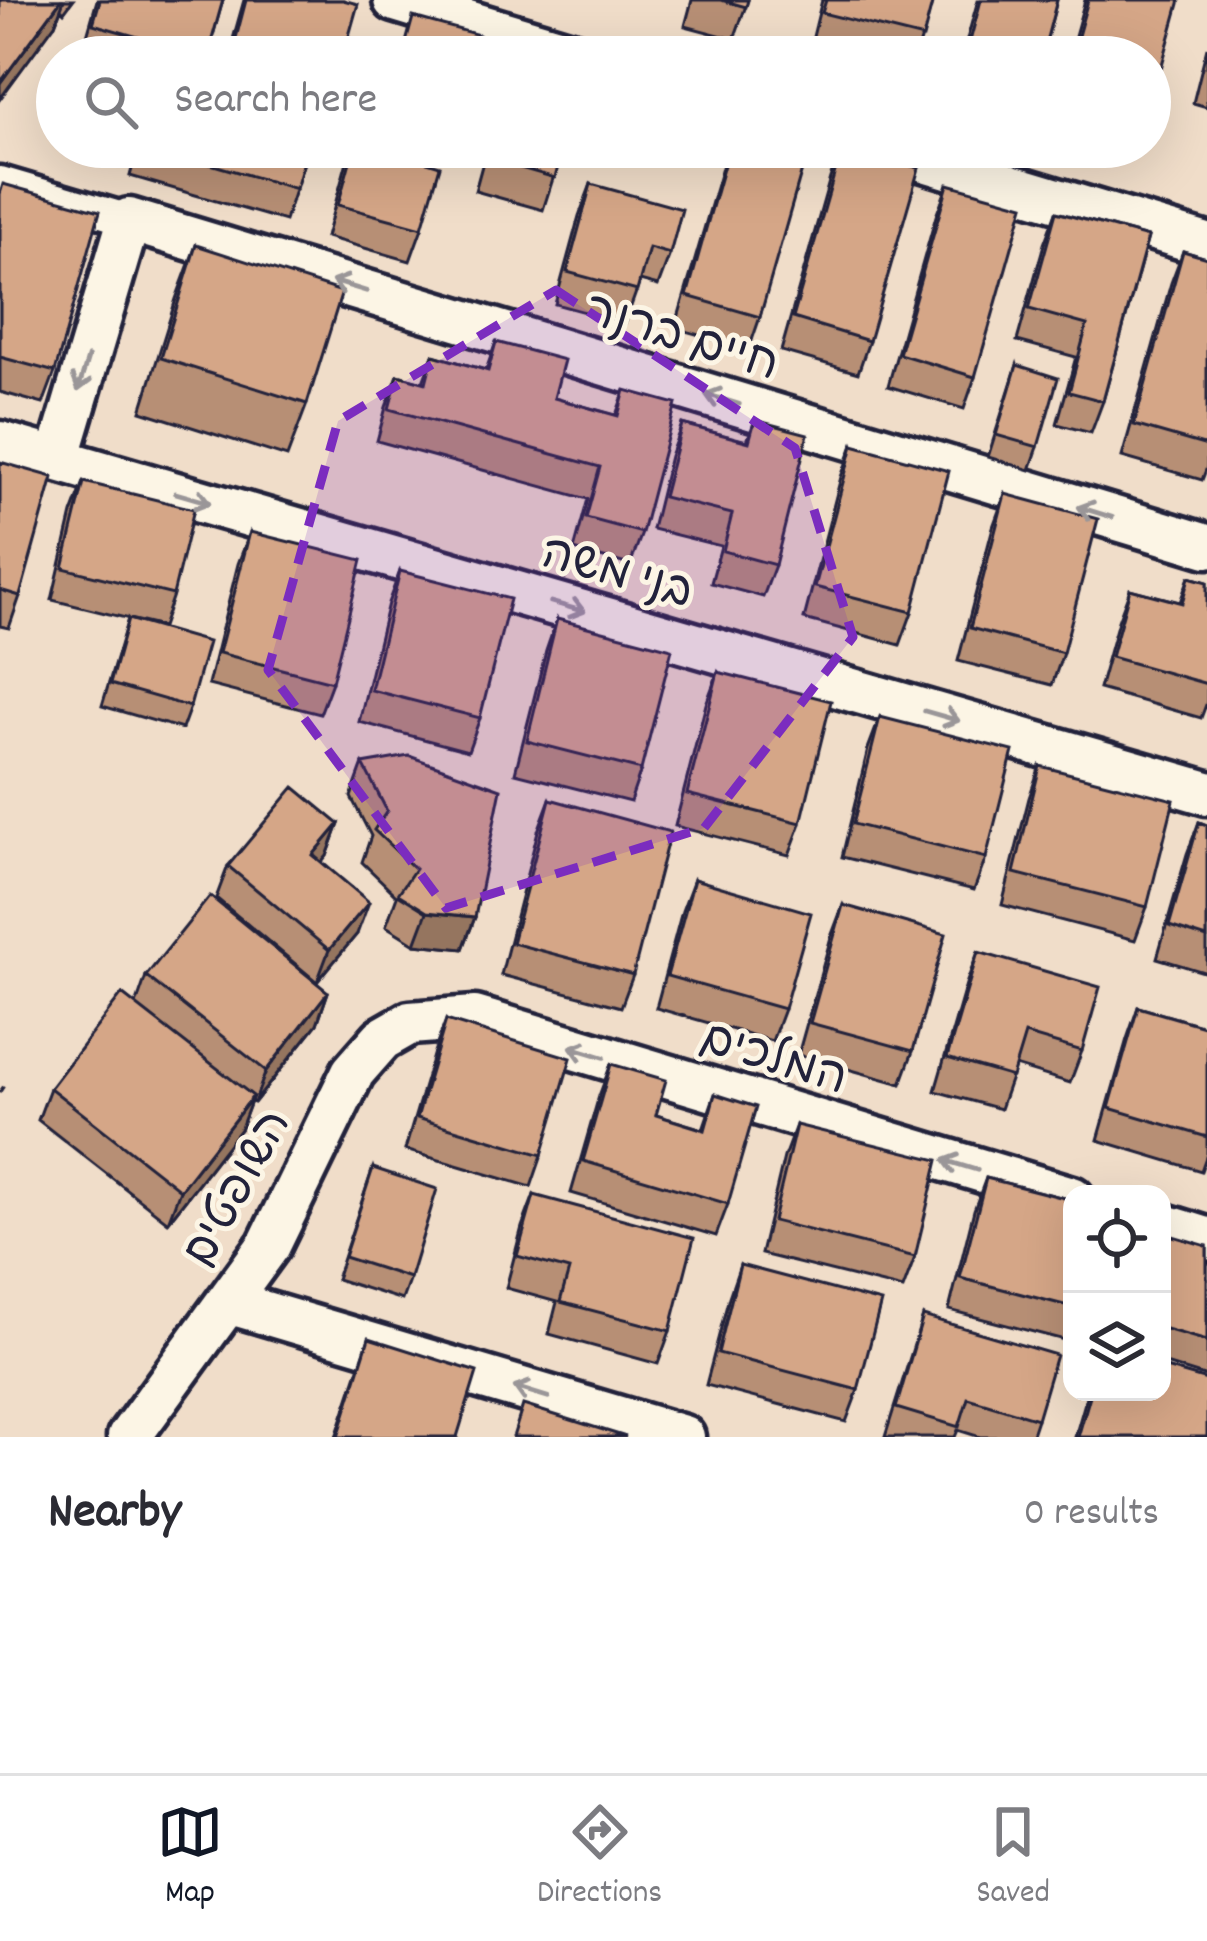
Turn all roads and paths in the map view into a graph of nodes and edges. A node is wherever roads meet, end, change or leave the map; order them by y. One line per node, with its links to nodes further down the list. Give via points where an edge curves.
1 (395, 0): 2 (street)
2 (514, 36)
3 (951, 168): 6 (street)
4 (0, 182): 5 (street, חיים ברנר)
5 (129, 220): 8 (street, one-way to 8); 9 (street, חיים ברנר, one-way to 5)
6 (1207, 245)
7 (0, 442): 8 (street, בני משה)
8 (58, 459): 10 (street, בני משה, one-way to 10)
9 (1207, 546)
10 (1207, 793)
11 (446, 1018): 14 (street, המלכים, one-way to 11, via 476,1018); 17 (street, השופטים, via 410,1023 382,1039 353,1072 269,1245)
12 (0, 1089): 13 (path)
13 (9, 1095)
14 (1063, 1195)
15 (1171, 1229): 16 (street)
16 (1207, 1239)
17 (228, 1302): 18 (street, השופטים); 19 (street, one-way to 17)
18 (129, 1437)
19 (683, 1437)

